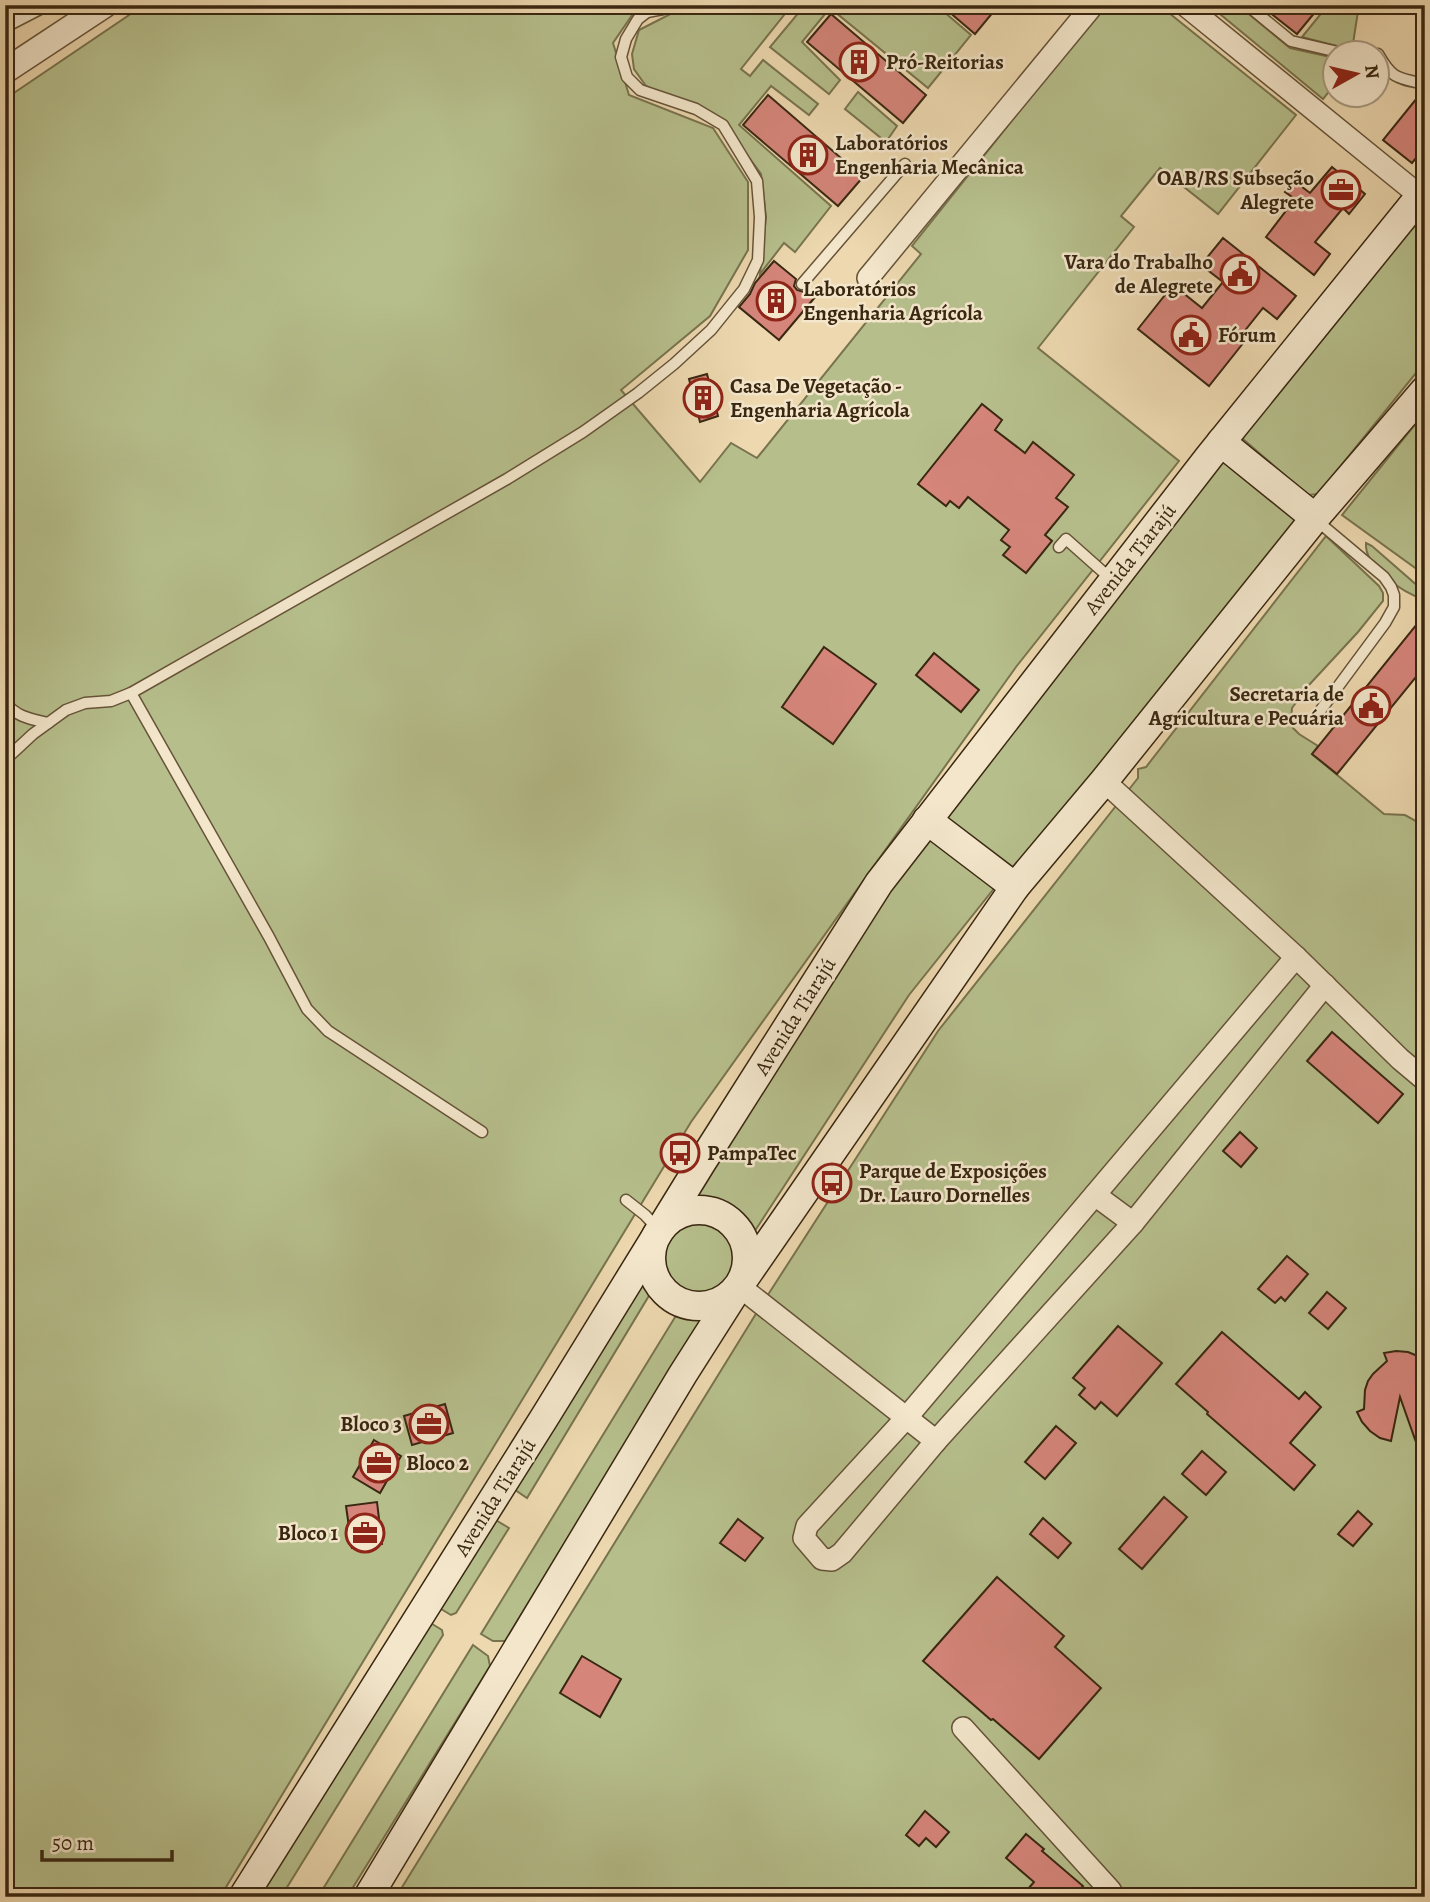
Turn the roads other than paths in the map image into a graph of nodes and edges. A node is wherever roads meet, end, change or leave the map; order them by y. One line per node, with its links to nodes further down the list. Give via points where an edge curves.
1 (36, 5): 8 (street)
2 (105, 5): 10 (street)
3 (671, 5): 7 (lane)
4 (1093, 5): 15 (street)
5 (1185, 5): 14 (street)
6 (1247, 5): 9 (lane, via 1290,41)
7 (650, 9): 22 (lane, via 626,39 621,57 627,77 640,90 723,125 757,181 758,260 744,289 711,330 674,364 583,432)
8 (5, 21)
9 (1322, 48)
10 (5, 71)
11 (1392, 74): 12 (lane)
12 (1425, 84)
13 (905, 164): 16 (lane)
14 (1422, 193): 18 (main road, Avenida Tiarajú)
15 (868, 278)
16 (802, 284)
17 (1425, 390): 19 (main road)
18 (1221, 442): 19 (main road); 21 (main road, Avenida Tiarajú)
19 (1315, 519): 24 (lane, via 1384,577 1394,595 1394,607 1385,623); 27 (main road)
20 (1059, 547): 21 (lane, via 1066,539)
21 (1113, 580): 28 (main road, Avenida Tiarajú)
22 (131, 693): 25 (lane, via 111,701 85,703); 33 (lane, via 307,1009 328,1031)
23 (5, 702): 25 (lane, via 23,718)
24 (1320, 710)
25 (48, 723): 26 (lane)
26 (5, 760)
27 (1104, 781): 29 (main road); 30 (street)
28 (927, 820): 29 (main road); 37 (main road, Avenida Tiarajú, via 879,883)
29 (1014, 887): 38 (main road)
30 (1296, 957): 31 (street); 34 (street)
31 (1325, 985): 32 (street); 36 (street)
32 (1425, 1080)
33 (482, 1132)
34 (1095, 1195): 36 (street); 39 (street)
35 (626, 1200): 37 (lane)
36 (1133, 1223): 40 (street)
37 (660, 1231): 38 (main road, via 677,1216 698,1210 726,1219 737,1229 747,1257); 38 (main road, via 652,1247 651,1265 657,1283 669,1297 691,1306 714,1305); 42 (main road, Avenida Tiarajú)
38 (739, 1286): 39 (street); 43 (main road)
39 (907, 1417): 40 (street); 40 (street, via 807,1527 804,1538 822,1559 842,1553)
40 (936, 1441)
41 (963, 1728): 44 (street)
42 (243, 1897)
43 (368, 1897)
44 (1114, 1897)

